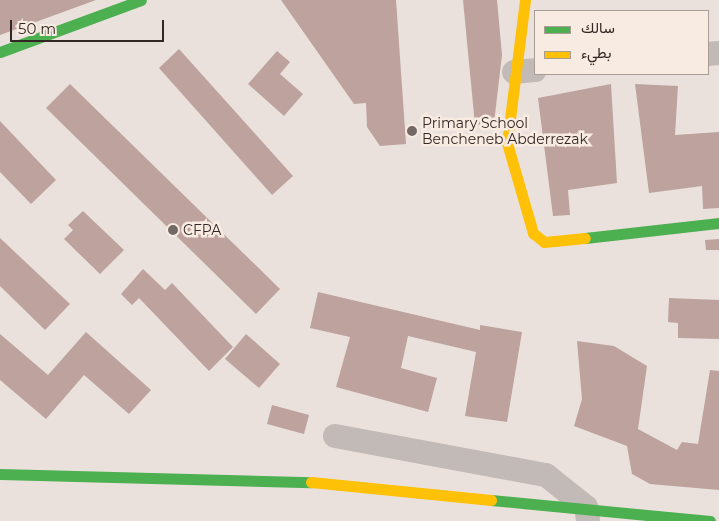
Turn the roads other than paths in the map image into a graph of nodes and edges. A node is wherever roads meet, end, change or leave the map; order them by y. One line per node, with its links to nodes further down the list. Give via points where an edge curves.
1 (141, 0): 3 (street)
2 (525, 0): 4 (street)
3 (0, 52)
4 (524, 71): 5 (street, via 507,143 533,233 544,242)
5 (719, 223)
6 (335, 436): 8 (street, via 546,476)
7 (0, 474): 8 (street, via 311,482)
8 (587, 514): 9 (street)
9 (710, 521)

